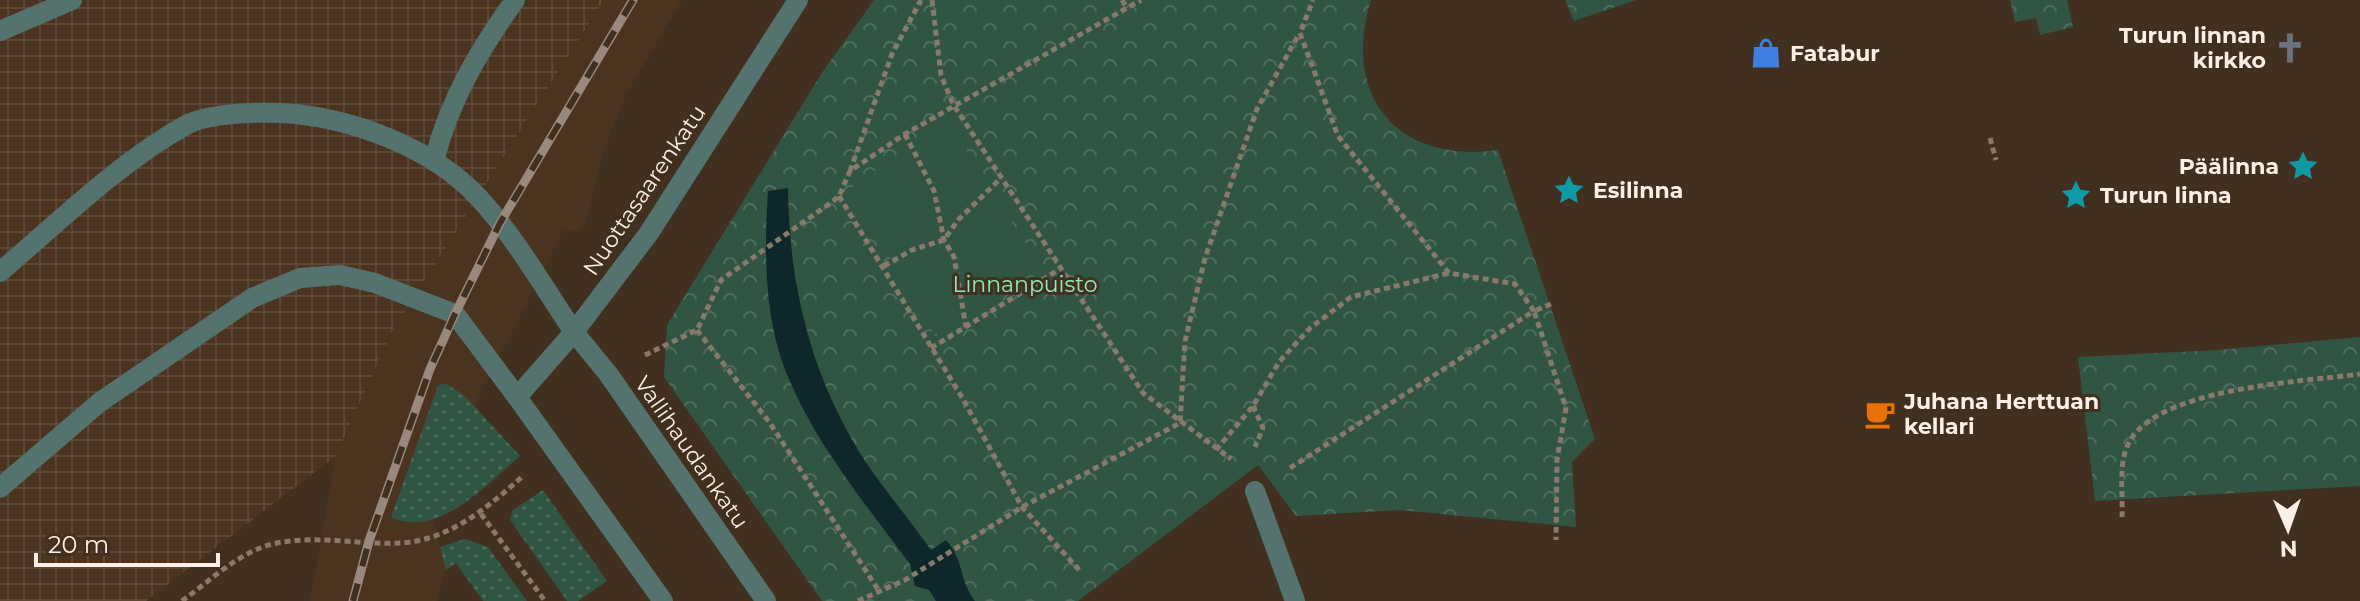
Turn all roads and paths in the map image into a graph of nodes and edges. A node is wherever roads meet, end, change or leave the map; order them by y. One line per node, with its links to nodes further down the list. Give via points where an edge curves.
1 (72, 0): 10 (street)
2 (515, 0): 16 (street, via 467,71 446,115)
3 (798, 0): 29 (street, Nuottasaarenkatu, via 649,233)
4 (921, 0): 17 (path, via 892,54)
5 (932, 0): 12 (path, via 941,75)
6 (1122, 0): 9 (path)
7 (1141, 0): 9 (path)
8 (1313, 0): 11 (path)
9 (1127, 8): 12 (path)
10 (0, 31)
11 (1300, 33): 24 (path, via 1338,136); 35 (path, via 1257,109 1205,258 1185,341)
12 (953, 104): 13 (path); 18 (path)
13 (905, 134): 17 (path); 20 (path, via 934,191)
14 (1990, 138): 15 (path)
15 (1996, 160)
16 (434, 161): 23 (street, Vallihaudankatu, via 320,115 254,111 189,123 118,172); 29 (street, Vallihaudankatu, via 478,196)
17 (850, 171): 19 (path)
18 (1001, 178): 20 (path); 22 (path)
19 (839, 196): 21 (path); 28 (path, via 721,280)
20 (944, 240): 21 (path); 27 (path, via 954,257)
21 (884, 266): 30 (path)
22 (1060, 269): 27 (path); 35 (path, via 1143,393)
23 (0, 272)
24 (1449, 273): 26 (path, via 1515,284); 34 (path, via 1351,297 1309,329 1279,362)
25 (1551, 304): 26 (path)
26 (1534, 311): 41 (path); 45 (path, via 1566,408 1557,460)
27 (966, 327): 30 (path)
28 (697, 330): 31 (path); 47 (path, via 770,423)
29 (574, 332): 33 (street, Nuottasaarenkatu); 51 (street, Vallihaudankatu)
30 (931, 348): 42 (path)
31 (650, 352)
32 (2360, 374): 44 (path, via 2192,399 2162,412 2134,433 2125,450)
33 (517, 397): 40 (street, via 455,314 352,278 300,278 252,298 100,402); 50 (street)
34 (1253, 406): 36 (path, via 1263,428); 37 (path)
35 (1180, 423): 37 (path); 42 (path)
36 (1255, 447)
37 (1216, 450): 38 (path)
38 (1225, 455)
39 (528, 472): 43 (path)
40 (0, 488)
41 (1255, 491): 53 (street)
42 (1022, 507): 46 (path); 47 (path)
43 (481, 514): 48 (path, via 403,543 276,543 243,557); 49 (path)
44 (2122, 517)
45 (1556, 540)
46 (1081, 572)
47 (879, 592): 52 (path)
48 (182, 601)
49 (545, 601)
50 (663, 601)
51 (766, 601)
52 (858, 601)
53 (1295, 601)

